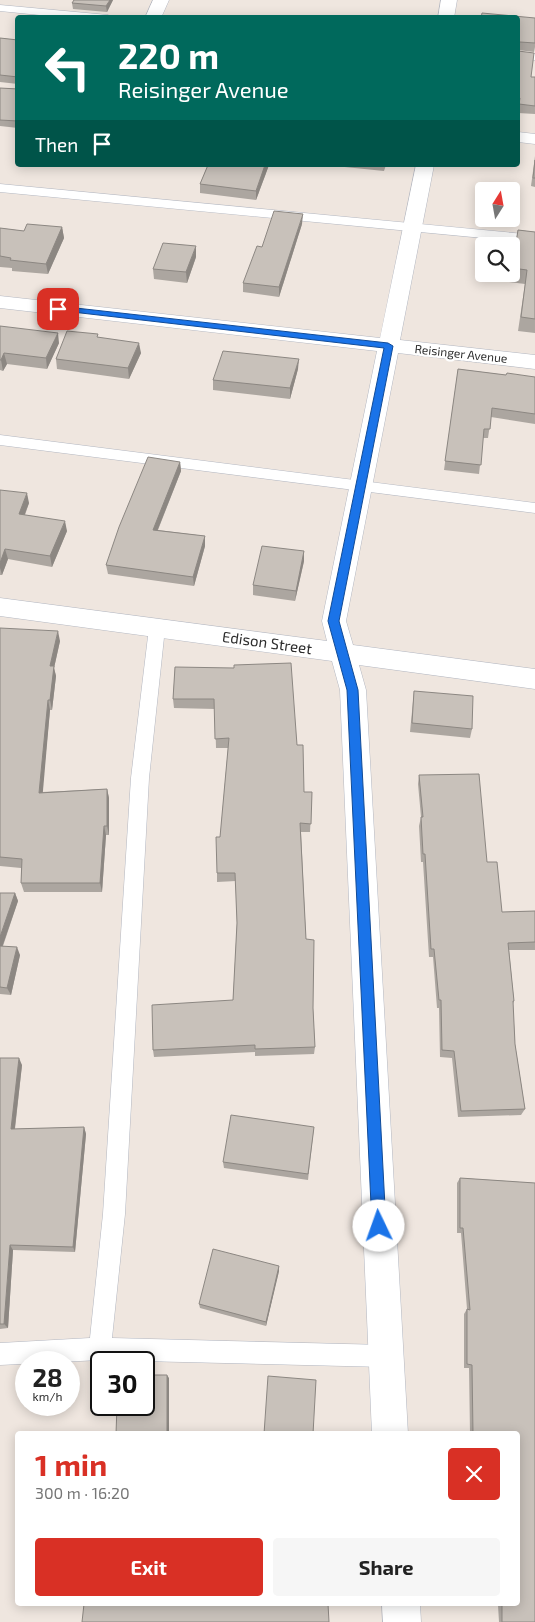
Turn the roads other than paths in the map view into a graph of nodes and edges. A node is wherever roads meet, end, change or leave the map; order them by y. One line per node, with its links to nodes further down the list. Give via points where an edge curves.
1 (161, 0): 5 (street)
2 (450, 0): 6 (street)
3 (0, 8): 4 (lane)
4 (76, 15)
5 (154, 15)
6 (447, 15)
7 (520, 55): 8 (lane)
8 (535, 56)
9 (520, 137): 10 (street)
10 (535, 139)
11 (425, 167): 13 (street)
12 (0, 188): 13 (lane)
13 (413, 227): 14 (lane); 16 (street)
14 (535, 239)
15 (0, 302): 16 (street, Reisinger Avenue)
16 (388, 346): 17 (street, Reisinger Avenue); 19 (street)
17 (535, 362)
18 (0, 440): 19 (lane)
19 (361, 485): 20 (lane); 23 (street, via 334,621)
20 (535, 508)
21 (0, 607): 22 (street, Edison Street)
22 (157, 628): 23 (street, Edison Street); 25 (lane, via 140,778 114,1214)
23 (343, 654): 24 (street, Edison Street); 27 (street, via 353,690)
24 (535, 679)
25 (100, 1349): 26 (lane); 27 (lane)
26 (0, 1354)
27 (385, 1356): 28 (street)
28 (390, 1431)
29 (401, 1606): 30 (street)
30 (402, 1622)

